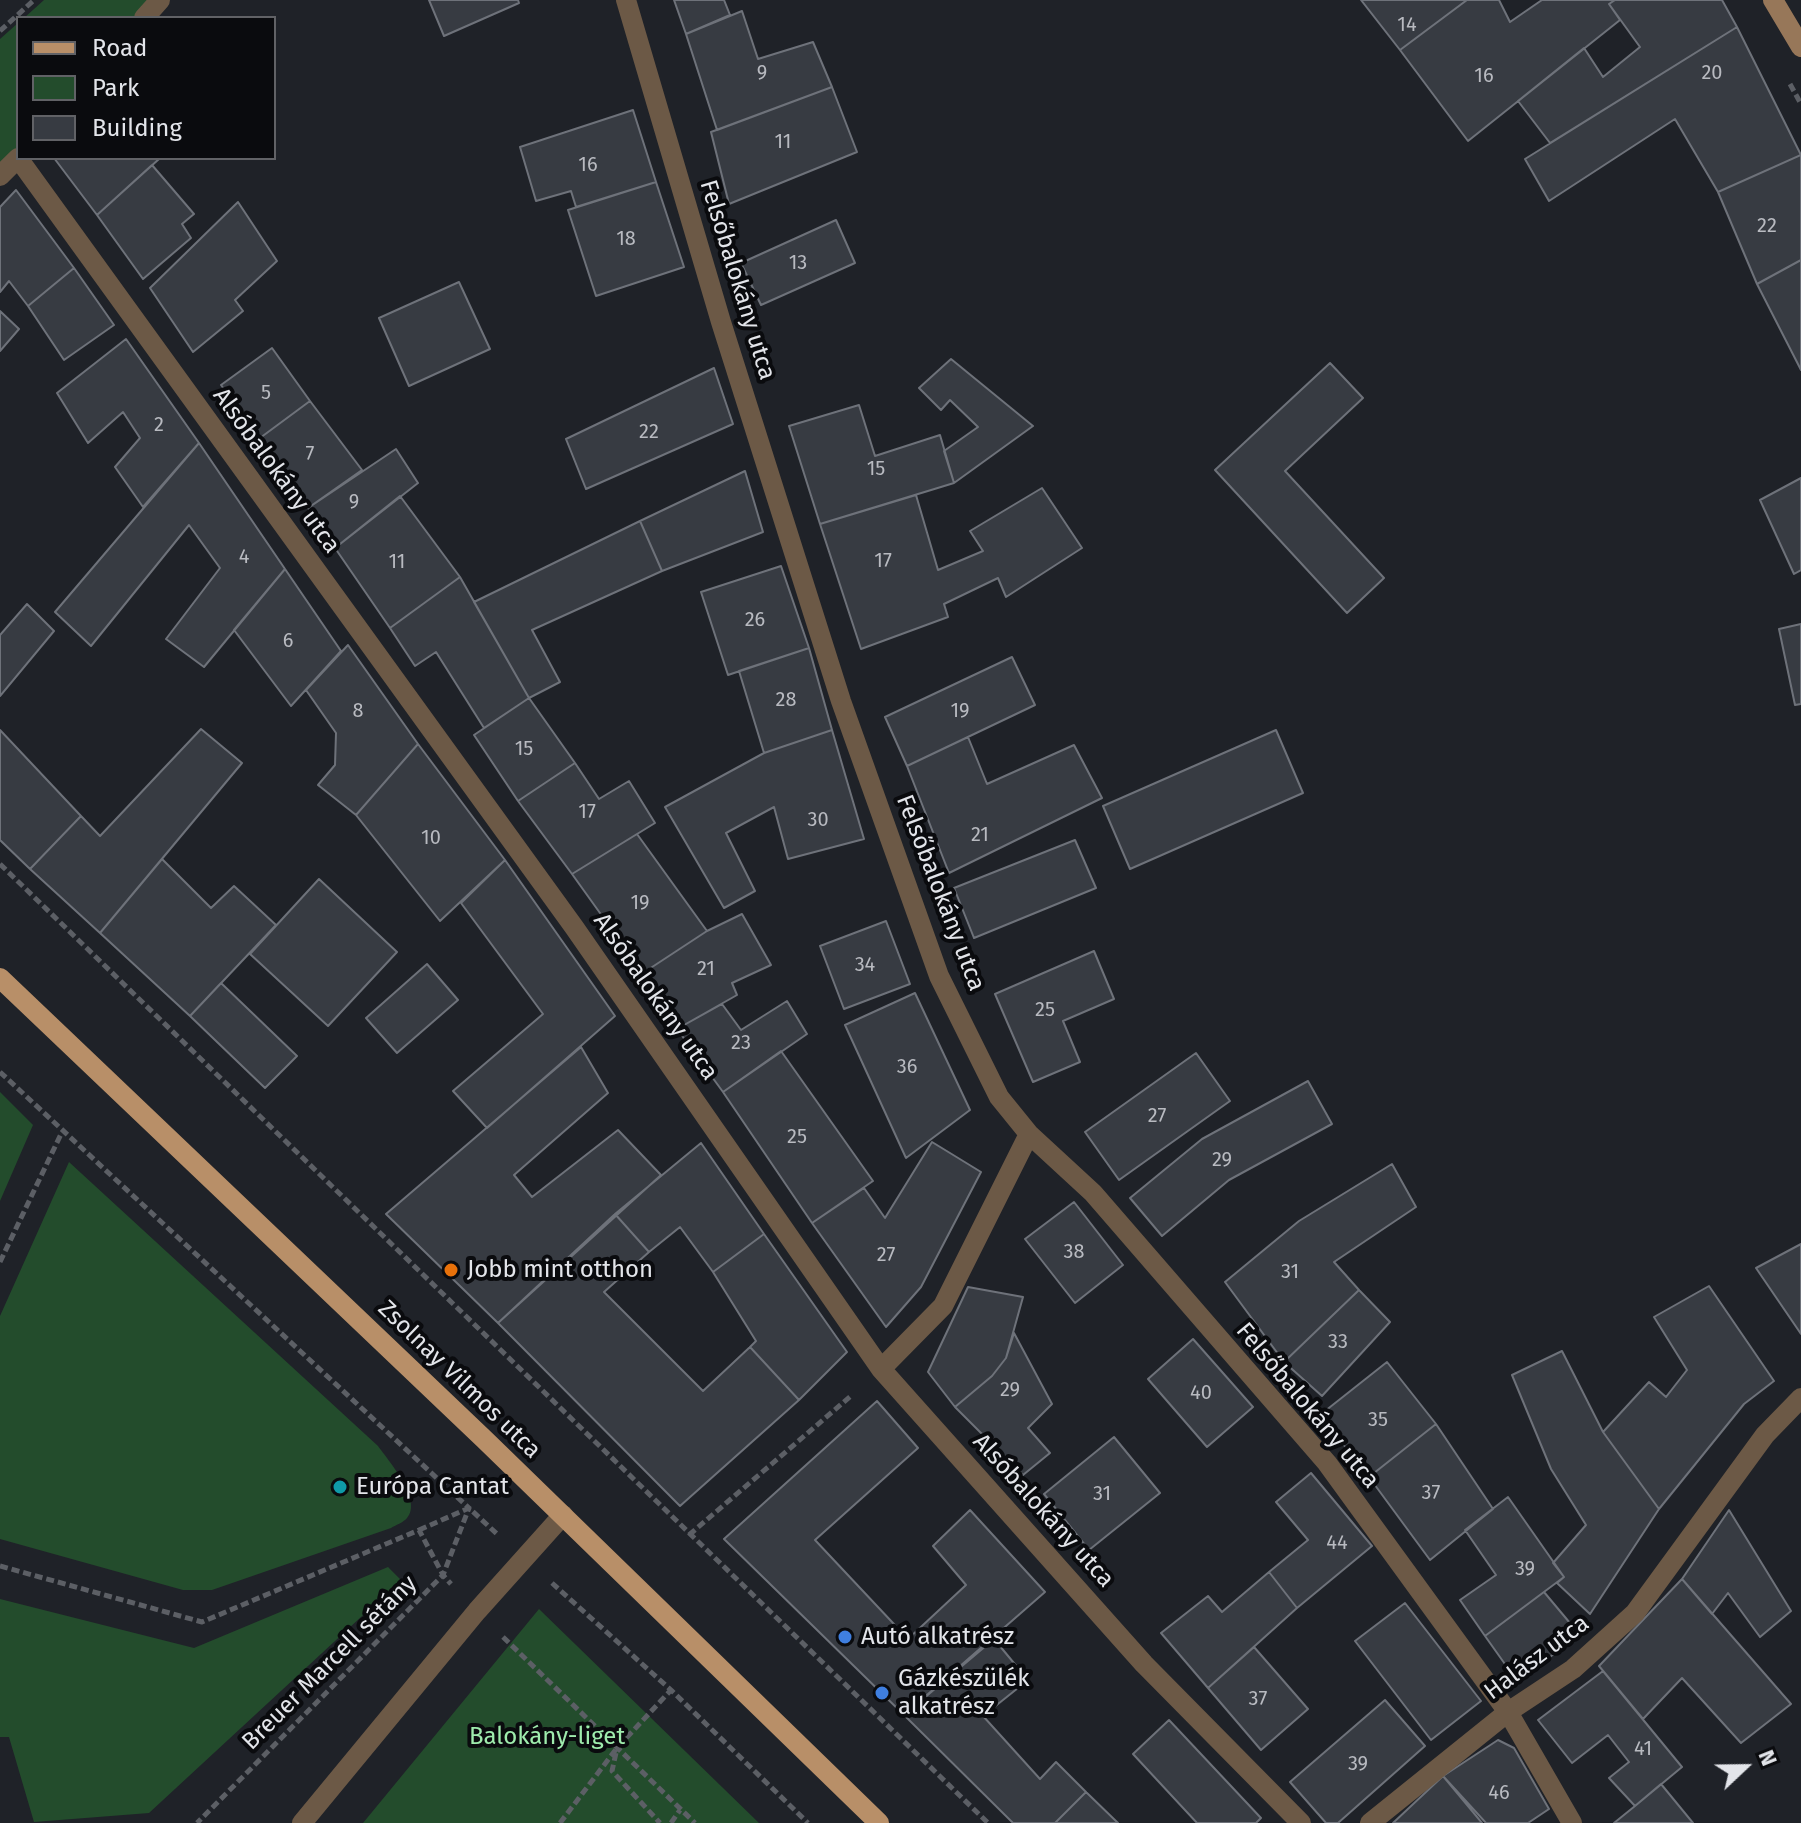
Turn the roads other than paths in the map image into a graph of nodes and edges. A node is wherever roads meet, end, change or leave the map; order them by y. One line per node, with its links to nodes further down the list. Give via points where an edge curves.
1 (160, 0): 4 (street)
2 (626, 0): 10 (street, Felsőbalokány utca, via 721,322 851,730 939,976 999,1097)
3 (1773, 0): 5 (street)
4 (146, 16)
5 (1801, 47)
6 (16, 160): 8 (street)
7 (19, 160): 11 (street, Alsóbalokány utca, via 574,927)
8 (0, 176)
9 (0, 978): 13 (main road, Zsolnay Vilmos utca)
10 (1029, 1134): 11 (street, via 943,1306); 14 (street, Felsőbalokány utca, via 1093,1193 1327,1463)
11 (881, 1369): 17 (street, Alsóbalokány utca, via 1144,1664)
12 (1801, 1398): 14 (street, Halász utca, via 1765,1435 1635,1613 1573,1669)
13 (563, 1515): 15 (street); 16 (main road, Zsolnay Vilmos utca)
14 (1508, 1712): 18 (street, Halász utca); 19 (street, Felsőbalokány utca)
15 (302, 1823)
16 (879, 1823)
17 (1301, 1823)
18 (1370, 1823)
19 (1572, 1823)

